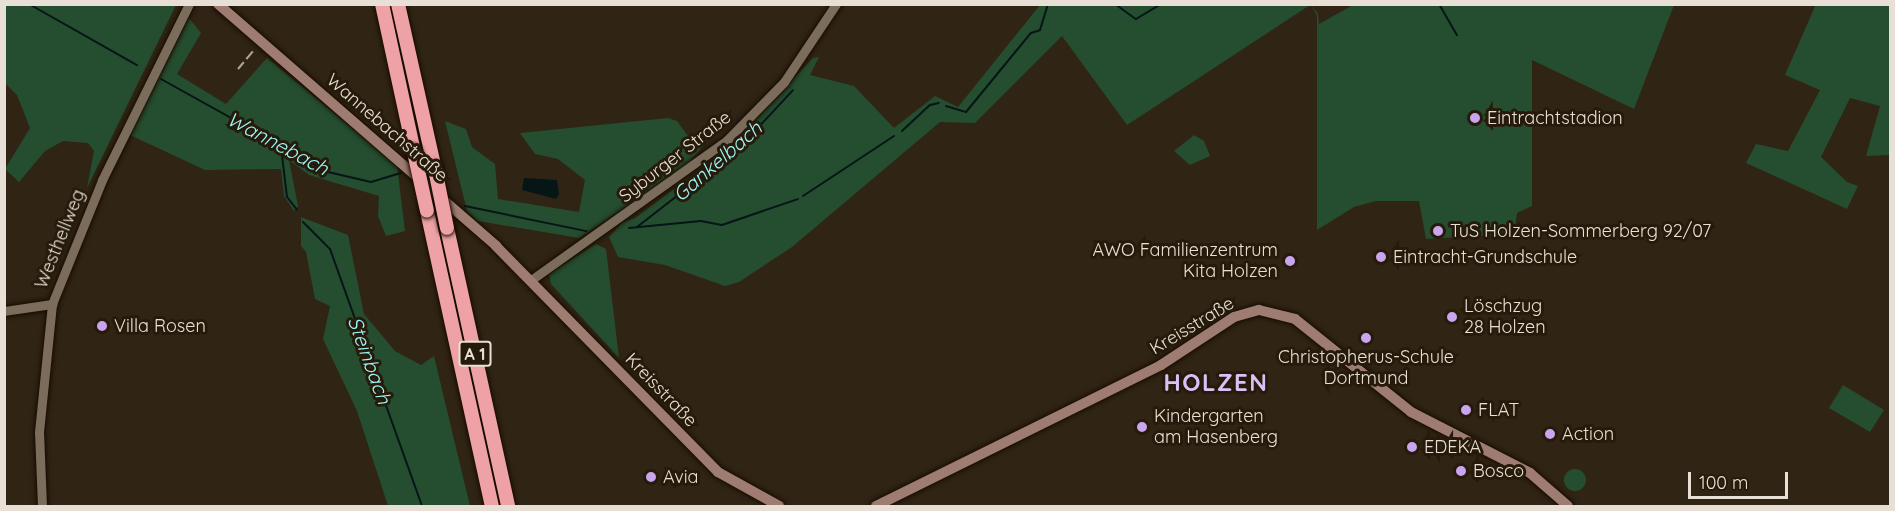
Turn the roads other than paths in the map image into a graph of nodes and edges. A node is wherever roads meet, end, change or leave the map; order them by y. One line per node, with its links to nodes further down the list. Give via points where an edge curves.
1 (189, 4): 9 (street, Westhellweg, via 102,180)
2 (218, 4): 8 (main road, Wannebachstraße)
3 (382, 4): 12 (highway, A 1, bridge)
4 (398, 4): 7 (highway, A 1)
5 (408, 4): 7 (highway)
6 (836, 4): 8 (street, Syburger Straße, via 784,82 727,140)
7 (408, 46): 13 (highway, A 1, bridge)
8 (531, 280): 14 (main road, Kreisstraße, via 717,472)
9 (52, 304): 10 (street); 11 (street, Westhellweg, via 39,432)
10 (4, 311)
11 (42, 507)
12 (492, 507)
13 (508, 507)
14 (779, 507)
15 (876, 507): 16 (main road, Kreisstraße, via 1161,365 1234,317 1259,310 1295,319 1411,412 1530,473)
16 (1568, 507)

